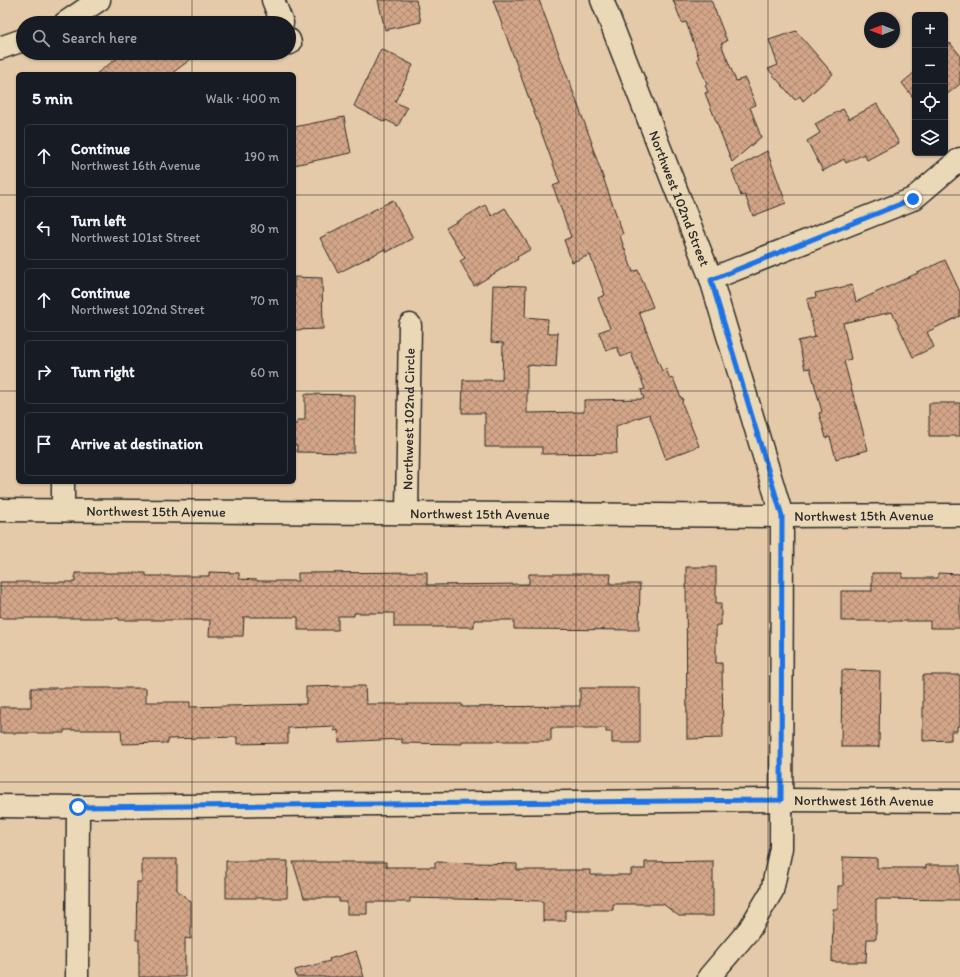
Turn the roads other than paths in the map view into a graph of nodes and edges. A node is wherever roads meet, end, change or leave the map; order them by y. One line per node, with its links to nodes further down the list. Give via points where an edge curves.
1 (99, 0): 4 (street)
2 (273, 0): 5 (street)
3 (602, 0): 9 (street, Northwest 102nd Street)
4 (75, 16)
5 (279, 16)
6 (16, 42): 7 (street)
7 (0, 48)
8 (960, 159): 9 (street, via 913,199)
9 (711, 280): 16 (street, Northwest 102nd Street)
10 (410, 325): 14 (street, Northwest 102nd Circle)
11 (63, 484): 13 (street)
12 (0, 510): 13 (street, Northwest 15th Avenue)
13 (63, 510): 14 (street, Northwest 15th Avenue)
14 (407, 512): 16 (street, Northwest 15th Avenue)
15 (960, 515): 16 (street, Northwest 15th Avenue)
16 (782, 516): 17 (street, Northwest 102nd Street)
17 (781, 800): 18 (street, Northwest 16th Avenue); 20 (street, Northwest 16th Avenue); 22 (street, Northwest 102nd Street, via 781,848 772,891 749,930)
18 (960, 801)
19 (0, 806): 20 (street, Northwest 16th Avenue)
20 (78, 807): 21 (street)
21 (77, 977)
22 (709, 977)

